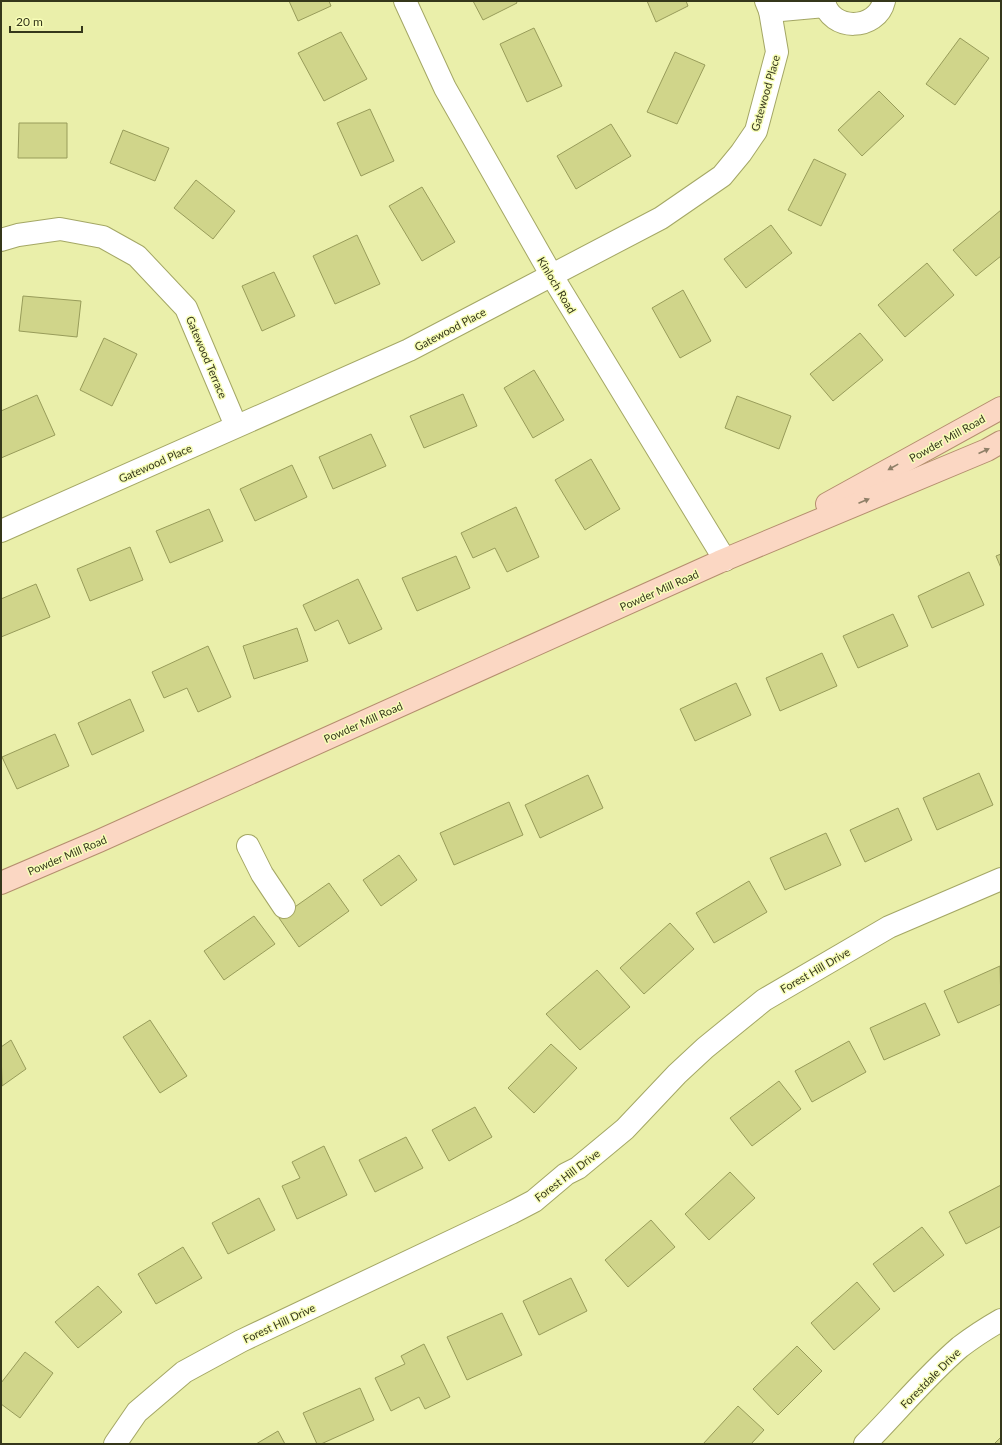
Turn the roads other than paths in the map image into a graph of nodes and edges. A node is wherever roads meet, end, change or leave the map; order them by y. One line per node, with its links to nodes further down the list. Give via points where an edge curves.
1 (405, 1): 6 (street, Kinloch Road, via 445,88)
2 (884, 1): 3 (street, Gatewood Place, via 876,17 865,23 853,25 842,23 832,16)
3 (824, 3): 4 (street, Gatewood Place)
4 (768, 6): 6 (street, Gatewood Place, via 777,52 756,131 741,153 722,176 661,218)
5 (1, 240): 8 (street, Gatewood Terrace, via 60,229 103,237 137,256 186,308)
6 (552, 276): 8 (street, Gatewood Place, via 409,350); 11 (street, Kinloch Road)
7 (1001, 408): 11 (main road, Powder Mill Road, one-way to 11)
8 (236, 426): 10 (street, Gatewood Place)
9 (1001, 442): 11 (main road, Powder Mill Road, one-way to 9)
10 (1, 531)
11 (725, 560): 14 (main road, Powder Mill Road)
12 (248, 846): 15 (street, via 262,874)
13 (1001, 879): 17 (street, Forest Hill Drive, via 889,927 772,995 711,1043 677,1074 625,1129 534,1201 241,1341 184,1372 137,1412)
14 (1, 884)
15 (284, 907)
16 (1001, 1320): 18 (street, Forestdale Drive, via 980,1332 950,1357)
17 (115, 1444)
18 (866, 1444)

